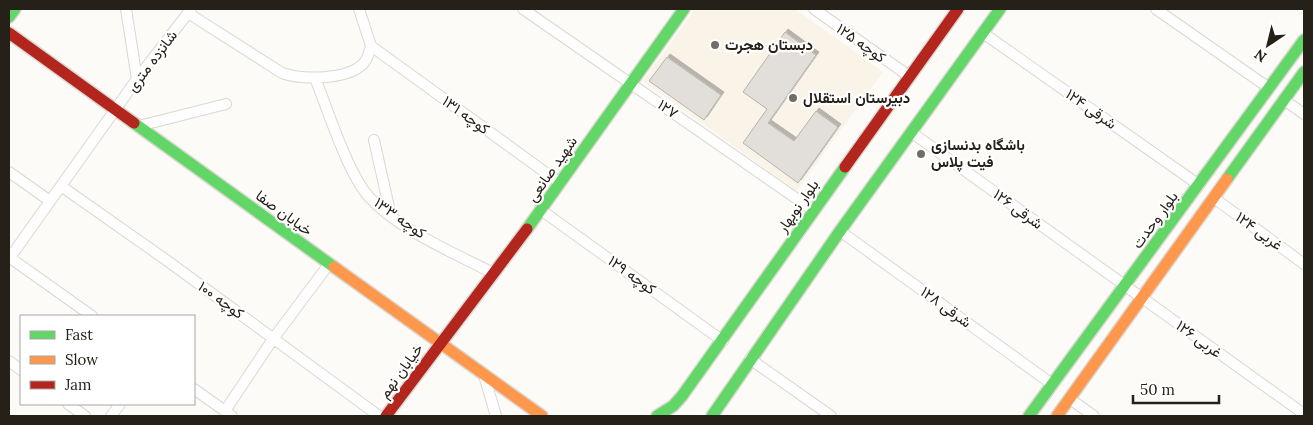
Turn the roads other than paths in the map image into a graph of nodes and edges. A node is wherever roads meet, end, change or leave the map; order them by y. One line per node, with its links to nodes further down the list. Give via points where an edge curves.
1 (15, 9): 11 (street)
2 (126, 9): 19 (street)
3 (359, 9): 15 (street)
4 (522, 9): 20 (street, ۱۲۷)
5 (684, 9): 20 (street, شهید صانعی)
6 (814, 9): 17 (street, کوچه ۱۲۵)
7 (958, 9): 17 (street, بلوار نوبهار)
8 (1000, 9): 12 (street)
9 (1156, 9): 21 (street)
10 (190, 11): 18 (street, via 282,73 295,78); 19 (street, شانزده متری)
11 (9, 17)
12 (983, 33): 27 (street); 32 (street, ۱۲۴ شرقی)
13 (9, 34): 24 (street, خیابان صفا)
14 (1304, 40): 21 (street, بلوار وحدت)
15 (371, 46): 18 (street, via 363,64 355,69); 30 (street, کوچه ۱۳۱)
16 (1304, 72): 22 (street)
17 (909, 76): 36 (street, بلوار نوبهار)
18 (315, 78): 37 (street, کوچه ۱۳۳, via 358,180 369,196)
19 (137, 79): 24 (street, شانزده متری)
20 (631, 84): 30 (street, شهید صانعی); 36 (street, ۱۲۷)
21 (1269, 88): 32 (street, بلوار وحدت)
22 (1284, 100): 25 (street); 33 (street)
23 (226, 104): 26 (street)
24 (116, 110): 26 (street, خیابان صفا); 31 (street, شانزده متری)
25 (1304, 114)
26 (139, 126): 40 (street, خیابان صفا)
27 (911, 132): 38 (street); 43 (street, ۱۲۶ شرقی)
28 (374, 140): 37 (street)
29 (9, 172): 34 (street)
30 (560, 183): 35 (street, شهید صانعی)
31 (61, 186): 34 (street, شانزده متری); 46 (street, کوچه ۱۰۰)
32 (1199, 186): 43 (street, بلوار وحدت)
33 (1214, 198): 41 (street, ۱۲۴ غربی); 44 (street)
34 (50, 201): 39 (street, شانزده متری)
35 (541, 210): 42 (street, شهید صانعی); 47 (street, کوچه ۱۲۹)
36 (813, 210): 47 (street, بلوار نوبهار)
37 (391, 216): 42 (street, کوچه ۱۳۳)
38 (840, 230): 49 (street); 53 (street, ۱۲۸ شرقی)
39 (9, 258): 45 (street)
40 (329, 264): 46 (street); 48 (street, خیابان صفا)
41 (1304, 264)
42 (493, 273): 48 (street, شهید صانعی)
43 (1126, 286): 44 (street, ۱۲۶ شرقی); 53 (street, بلوار وحدت)
44 (1142, 299): 55 (street); 59 (street, ۱۲۶ غربی)
45 (91, 315)
46 (273, 338): 58 (street); 62 (street, کوچه ۱۰۰)
47 (723, 341): 66 (street, بلوار نوبهار, via 682,396)
48 (440, 344): 52 (street, خیابان صفا); 63 (street, خیابان نهم)
49 (750, 359): 68 (street); 69 (street)
50 (9, 361): 51 (street)
51 (20, 369)
52 (484, 375): 64 (street); 65 (street, خیابان صفا)
53 (1052, 384): 70 (street, بلوار وحدت)
54 (195, 390): 58 (street)
55 (1070, 399): 71 (street); 72 (street)
56 (70, 405): 60 (street)
57 (119, 405): 61 (street)
58 (228, 414)
59 (1304, 414)
60 (86, 416)
61 (111, 416)
62 (379, 416)
63 (386, 416)
64 (496, 416)
65 (542, 416)
66 (656, 416): 67 (street)
67 (668, 416)
68 (712, 416)
69 (831, 416)
70 (1029, 416)
71 (1057, 416)
72 (1094, 416)

